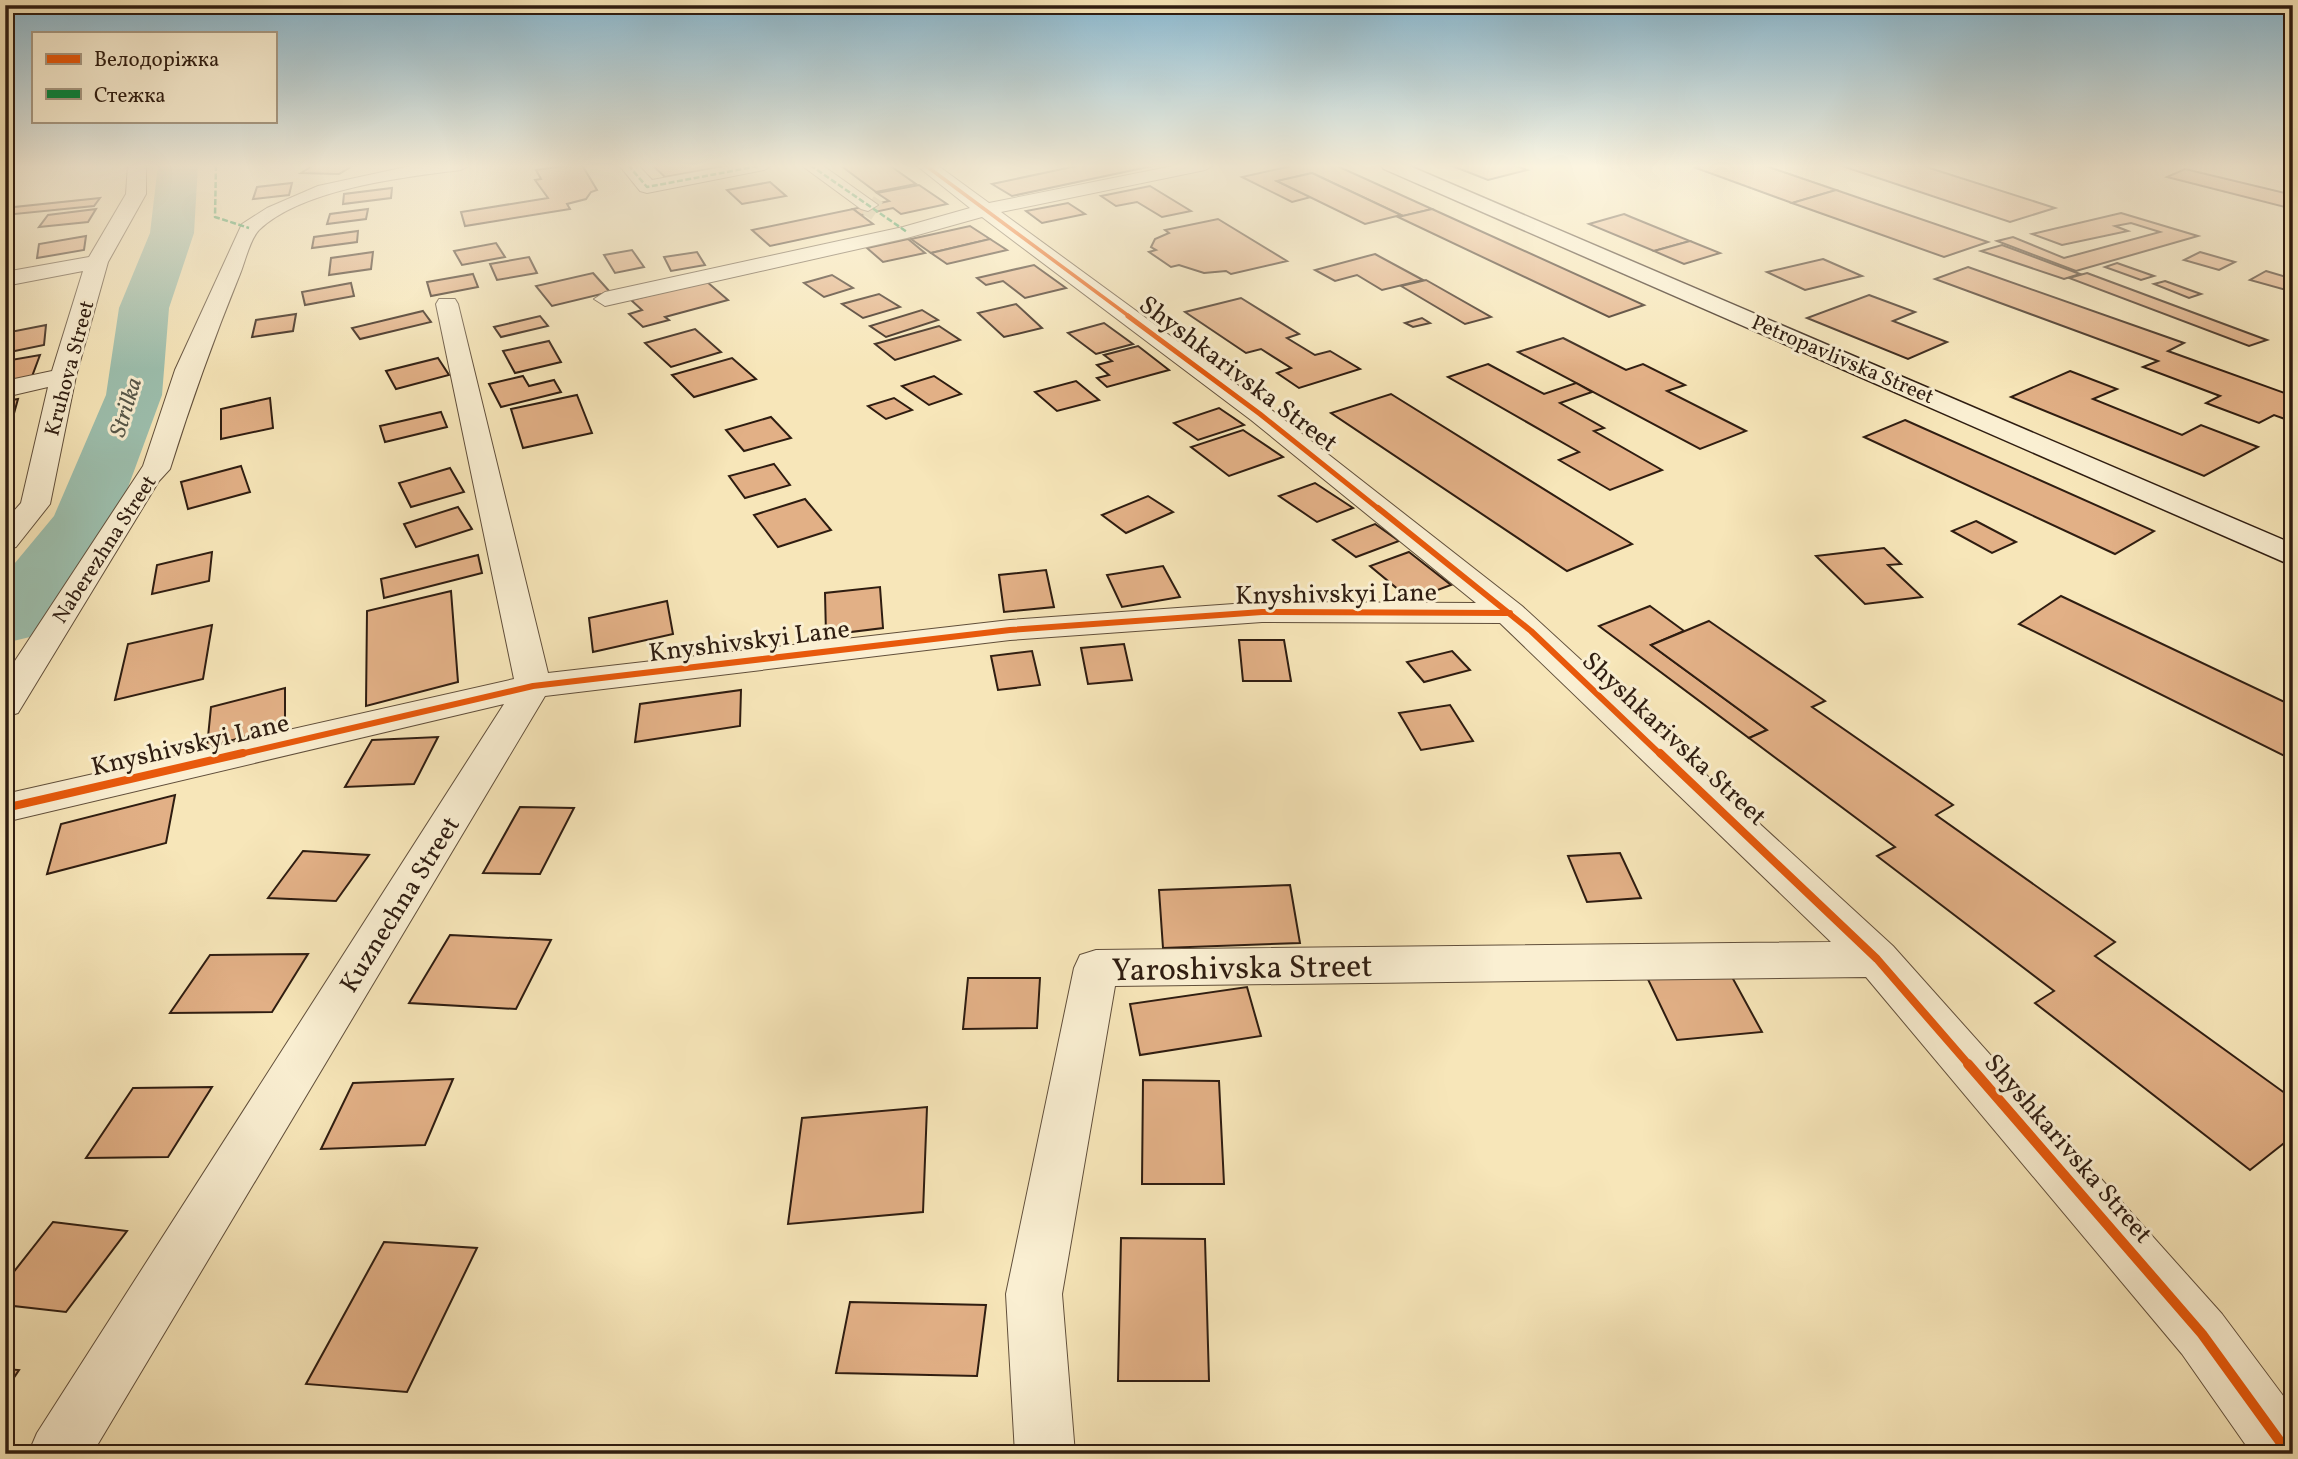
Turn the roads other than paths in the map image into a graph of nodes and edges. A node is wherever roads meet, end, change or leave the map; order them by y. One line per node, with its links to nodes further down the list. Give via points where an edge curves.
1 (114, 233): 6 (street, Kruhova Street)
2 (247, 233): 17 (street, Naberezhna Street, via 188,370 156,469)
3 (902, 233): 8 (street)
4 (1015, 233): 15 (street, Shyshkarivska Street, via 1260,414)
5 (1548, 233): 14 (main road, Petropavlivska Street)
6 (97, 262): 7 (street); 10 (street, Kruhova Street)
7 (5, 279)
8 (605, 299)
9 (447, 304): 16 (street)
10 (63, 376): 11 (street); 12 (street, Kruhova Street, via 35,504)
11 (5, 389)
12 (16, 516): 13 (street, Kruhova Street)
13 (5, 541)
14 (2293, 556)
15 (1510, 613): 16 (street, Knyshivskyi Lane, via 1262,612 1010,630); 19 (street, Shyshkarivska Street)
16 (533, 686): 18 (street, Knyshivskyi Lane); 20 (street, Kuznechna Street)
17 (5, 705)
18 (5, 808)
19 (1877, 959): 21 (street, Yaroshivska Street, via 1096,968 1034,1294); 22 (street, Shyshkarivska Street, via 2202,1334)
20 (58, 1454)
21 (1045, 1454)
22 (2288, 1454)

